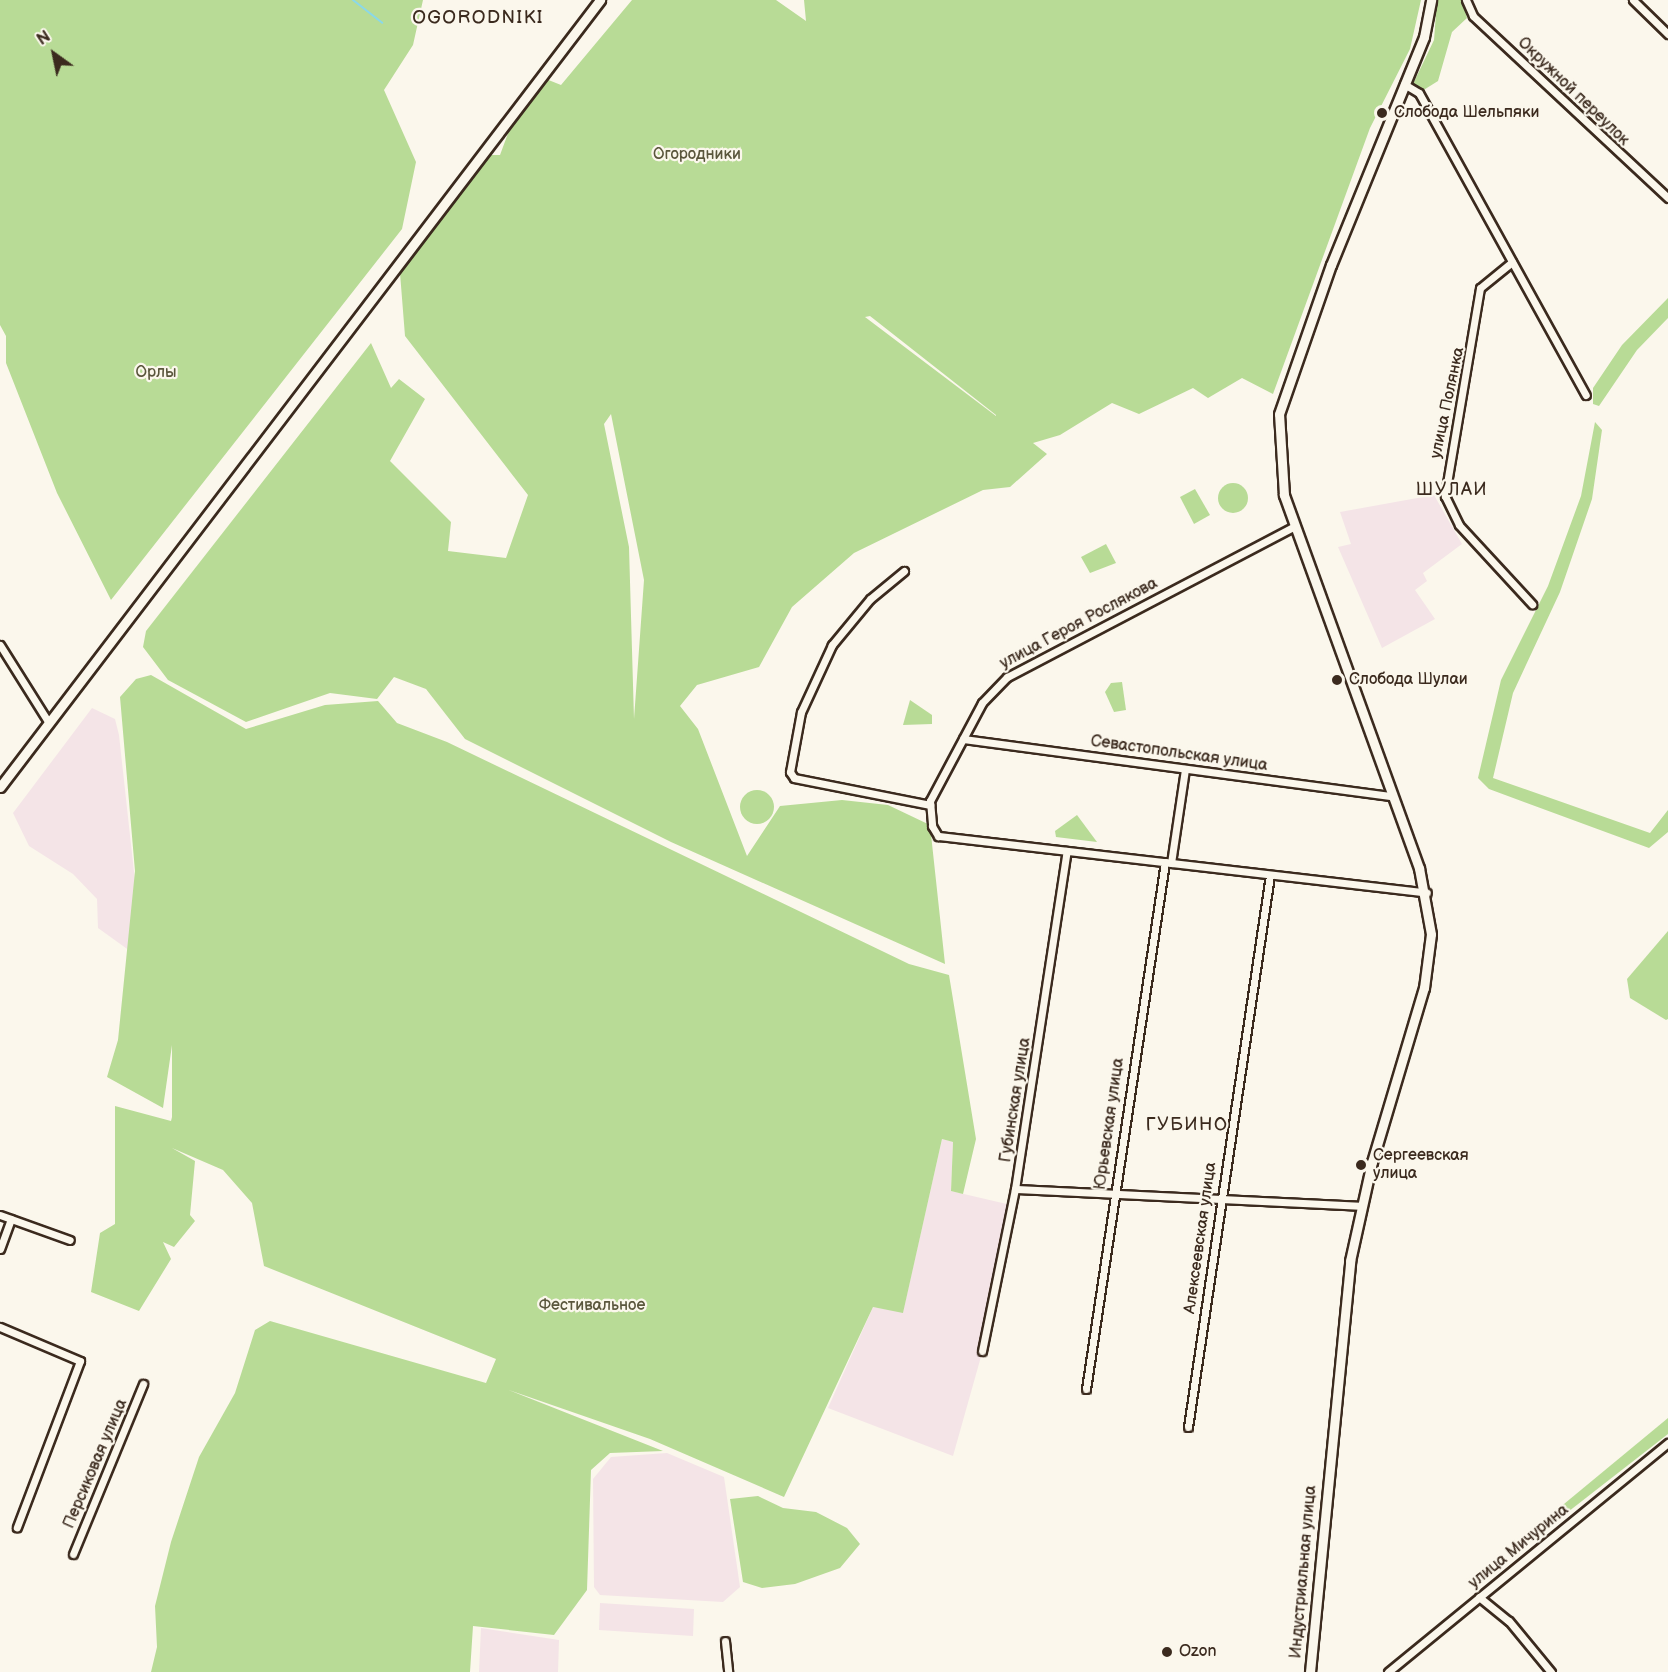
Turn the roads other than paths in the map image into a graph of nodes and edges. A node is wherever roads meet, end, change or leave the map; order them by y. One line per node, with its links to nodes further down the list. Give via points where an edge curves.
1 (600, 0): 14 (street)
2 (1431, 0): 6 (street, via 1424,37)
3 (1466, 0): 7 (street, Окружной переулок, via 1473,16)
4 (1633, 0): 5 (street)
5 (1668, 34)
6 (1404, 84): 8 (street, via 1419,93); 10 (street, via 1279,414 1281,481)
7 (1668, 198)
8 (1512, 262): 9 (street); 12 (street, улица Полянка, via 1480,288 1445,496 1459,525)
9 (1586, 395)
10 (1295, 526): 15 (street, улица Героя Рослякова, via 1019,669 982,703); 18 (street)
11 (904, 571): 19 (street, via 870,599 832,645 801,712 790,772 794,778)
12 (1532, 604)
13 (0, 645): 14 (street)
14 (49, 723): 17 (street)
15 (963, 739): 16 (street, Севастопольская улица); 19 (street, улица Героя Рослякова)
16 (1185, 769): 18 (street, Севастопольская улица); 21 (street, Юрьевская улица)
17 (0, 787)
18 (1392, 796): 23 (street)
19 (930, 805): 20 (street, via 938,836)
20 (1067, 851): 21 (street); 24 (street, Губинская улица)
21 (1168, 863): 22 (street); 25 (street, Юрьевская улица)
22 (1270, 874): 23 (street); 26 (street, Алексеевская улица)
23 (1427, 893): 27 (street, via 1430,961)
24 (1015, 1189): 25 (street); 33 (street, Губинская улица)
25 (1113, 1198): 26 (street); 35 (street, Юрьевская улица)
26 (1220, 1199): 27 (street); 36 (street, Алексеевская улица)
27 (1361, 1206): 43 (street, Индустриальная улица, via 1328,1475)
28 (0, 1215): 29 (street)
29 (11, 1220): 30 (street); 31 (street)
30 (70, 1240)
31 (0, 1249)
32 (0, 1327): 38 (street, via 80,1361 78,1375)
33 (981, 1351)
34 (144, 1384): 39 (street, Персиковая улица)
35 (1086, 1389)
36 (1188, 1427)
37 (1668, 1443): 40 (street, улица Мичурина)
38 (17, 1527)
39 (73, 1554)
40 (1479, 1597): 44 (street, улица Мичурина); 45 (street, via 1509,1621)
41 (725, 1641): 42 (street)
42 (728, 1672)
43 (1310, 1672)
44 (1388, 1672)
45 (1551, 1672)

